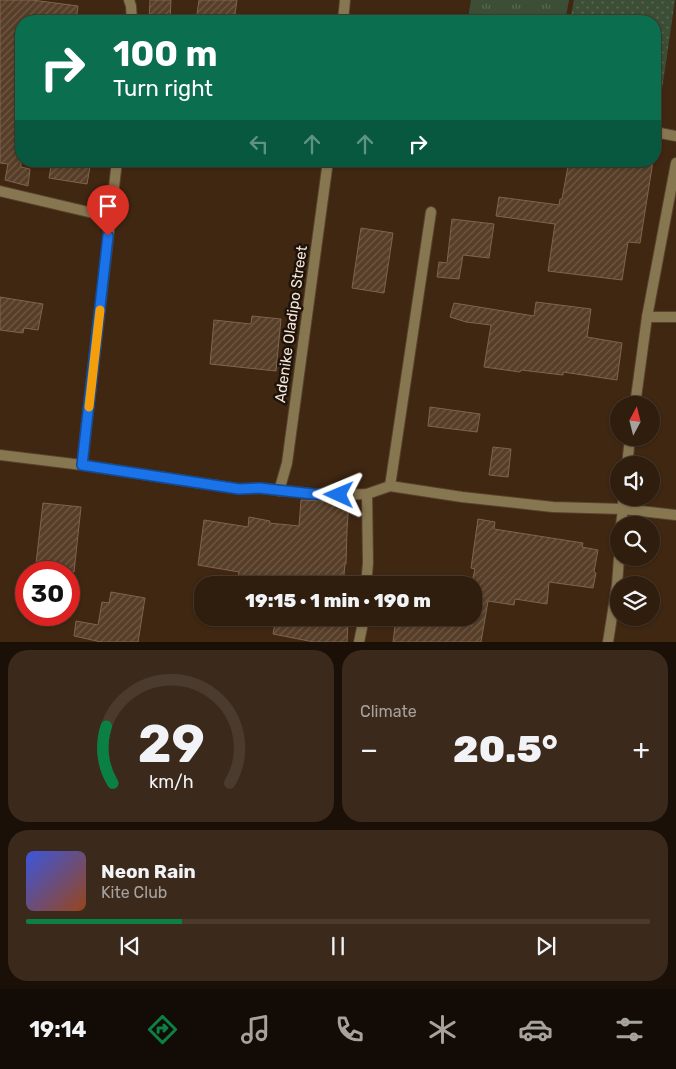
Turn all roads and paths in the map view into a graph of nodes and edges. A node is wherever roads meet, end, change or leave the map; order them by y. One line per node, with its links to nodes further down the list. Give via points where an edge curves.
1 (129, 0): 3 (street)
2 (345, 0): 4 (street)
3 (132, 15)
4 (344, 15)
5 (661, 133): 6 (street)
6 (676, 136)
7 (676, 163): 13 (street)
8 (115, 167): 12 (street)
9 (327, 167): 19 (street, Adenike Oladipo Street, via 287,463)
10 (0, 191): 12 (street)
11 (431, 212): 18 (street)
12 (110, 217): 17 (street)
13 (647, 317): 14 (street); 15 (street)
14 (676, 318)
15 (636, 396)
16 (0, 456): 17 (street)
17 (82, 465): 19 (street, via 239,489)
18 (390, 486): 20 (street); 22 (street, via 553,507)
19 (279, 490): 20 (street)
20 (367, 494): 26 (street)
21 (622, 506): 22 (street)
22 (622, 509): 23 (street); 24 (street)
23 (676, 515)
24 (622, 516)
25 (618, 566): 29 (street)
26 (367, 576)
27 (363, 626): 28 (street)
28 (360, 642)
29 (608, 642)

